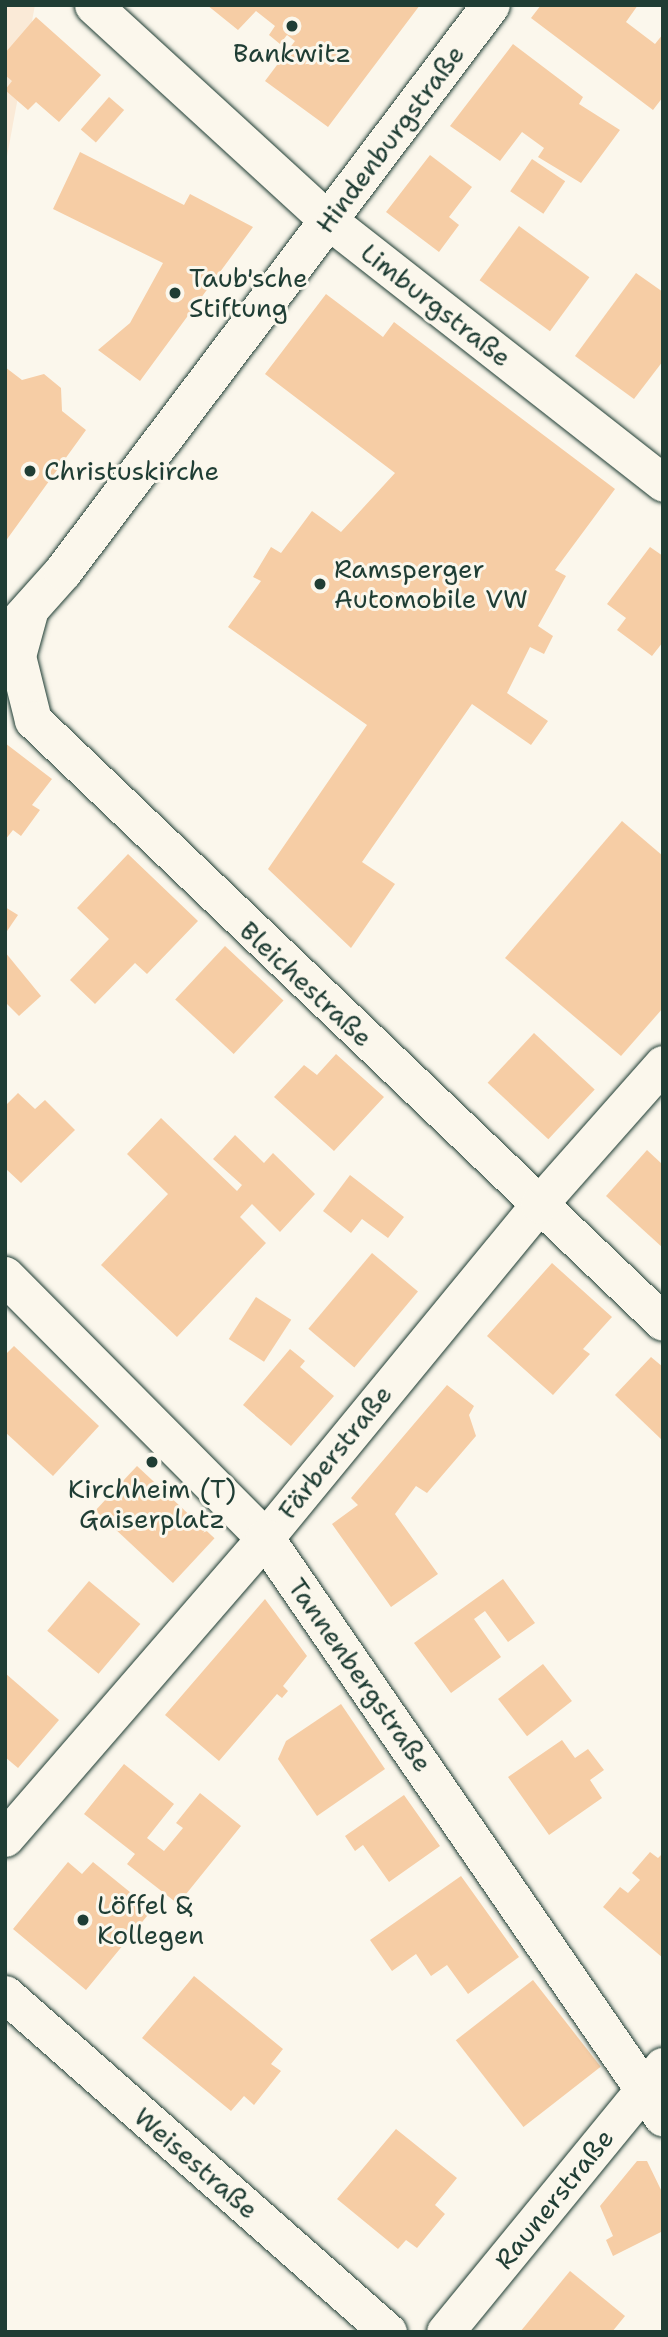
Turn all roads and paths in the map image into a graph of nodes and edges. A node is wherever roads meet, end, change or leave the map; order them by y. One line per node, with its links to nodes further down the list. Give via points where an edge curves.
1 (93, 5): 3 (street, Limburgstraße)
2 (491, 5): 3 (street, Hindenburgstraße)
3 (328, 220): 4 (street, Limburgstraße); 5 (street, Hindenburgstraße, via 63,572)
4 (663, 483)
5 (17, 624): 7 (street, Bleichestraße, via 17,656 33,720)
6 (663, 1064): 7 (street, Färberstraße)
7 (539, 1204): 9 (street, Bleichestraße); 10 (street, Färberstraße)
8 (5, 1276): 10 (street, Tannenbergstraße)
9 (663, 1322)
10 (265, 1538): 11 (street, Färberstraße); 13 (street, Tannenbergstraße)
11 (5, 1838)
12 (5, 1994): 14 (street, Weisestraße)
13 (657, 2090): 15 (street, Raunerstraße)
14 (388, 2332)
15 (445, 2332)

